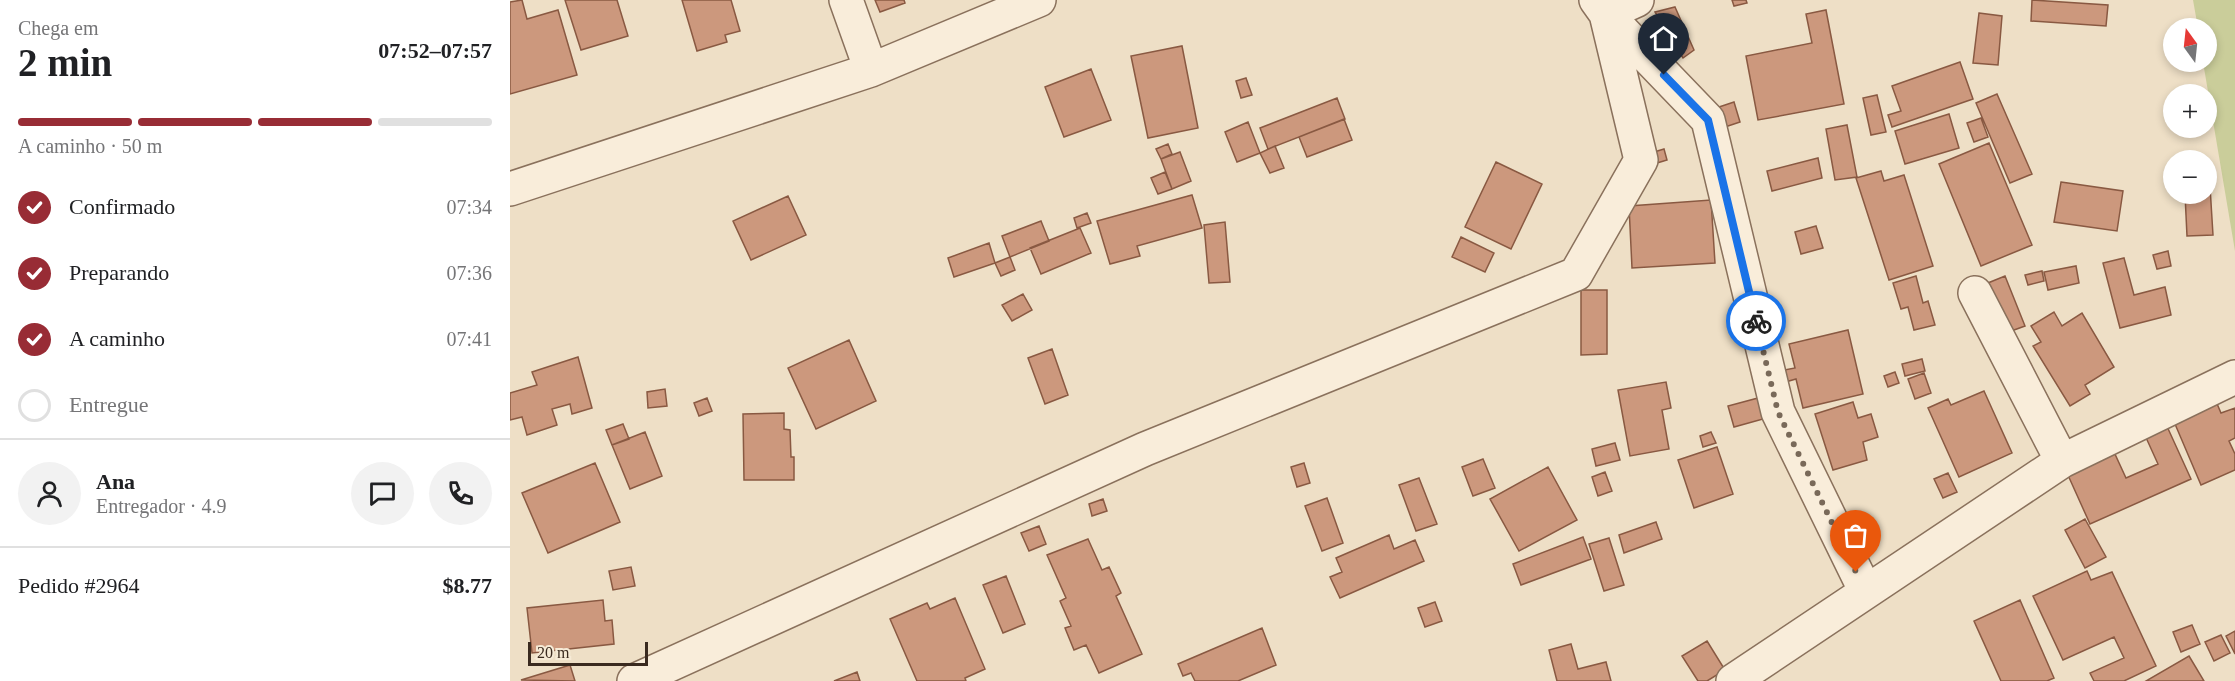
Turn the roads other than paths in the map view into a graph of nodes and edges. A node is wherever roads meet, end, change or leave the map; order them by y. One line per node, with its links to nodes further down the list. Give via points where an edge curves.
1 (846, 0): 5 (street)
2 (1039, 0): 5 (street)
3 (1637, 0): 4 (street)
4 (1601, 7): 10 (street, via 1708,120 1778,412); 11 (street, via 1641,160 1576,274 1145,449)
5 (871, 70): 6 (street)
6 (510, 189)
7 (1975, 293): 9 (street)
8 (2235, 377): 9 (street)
9 (2062, 461): 10 (street)
10 (1866, 592): 12 (street)
11 (634, 681)
12 (1733, 681)

